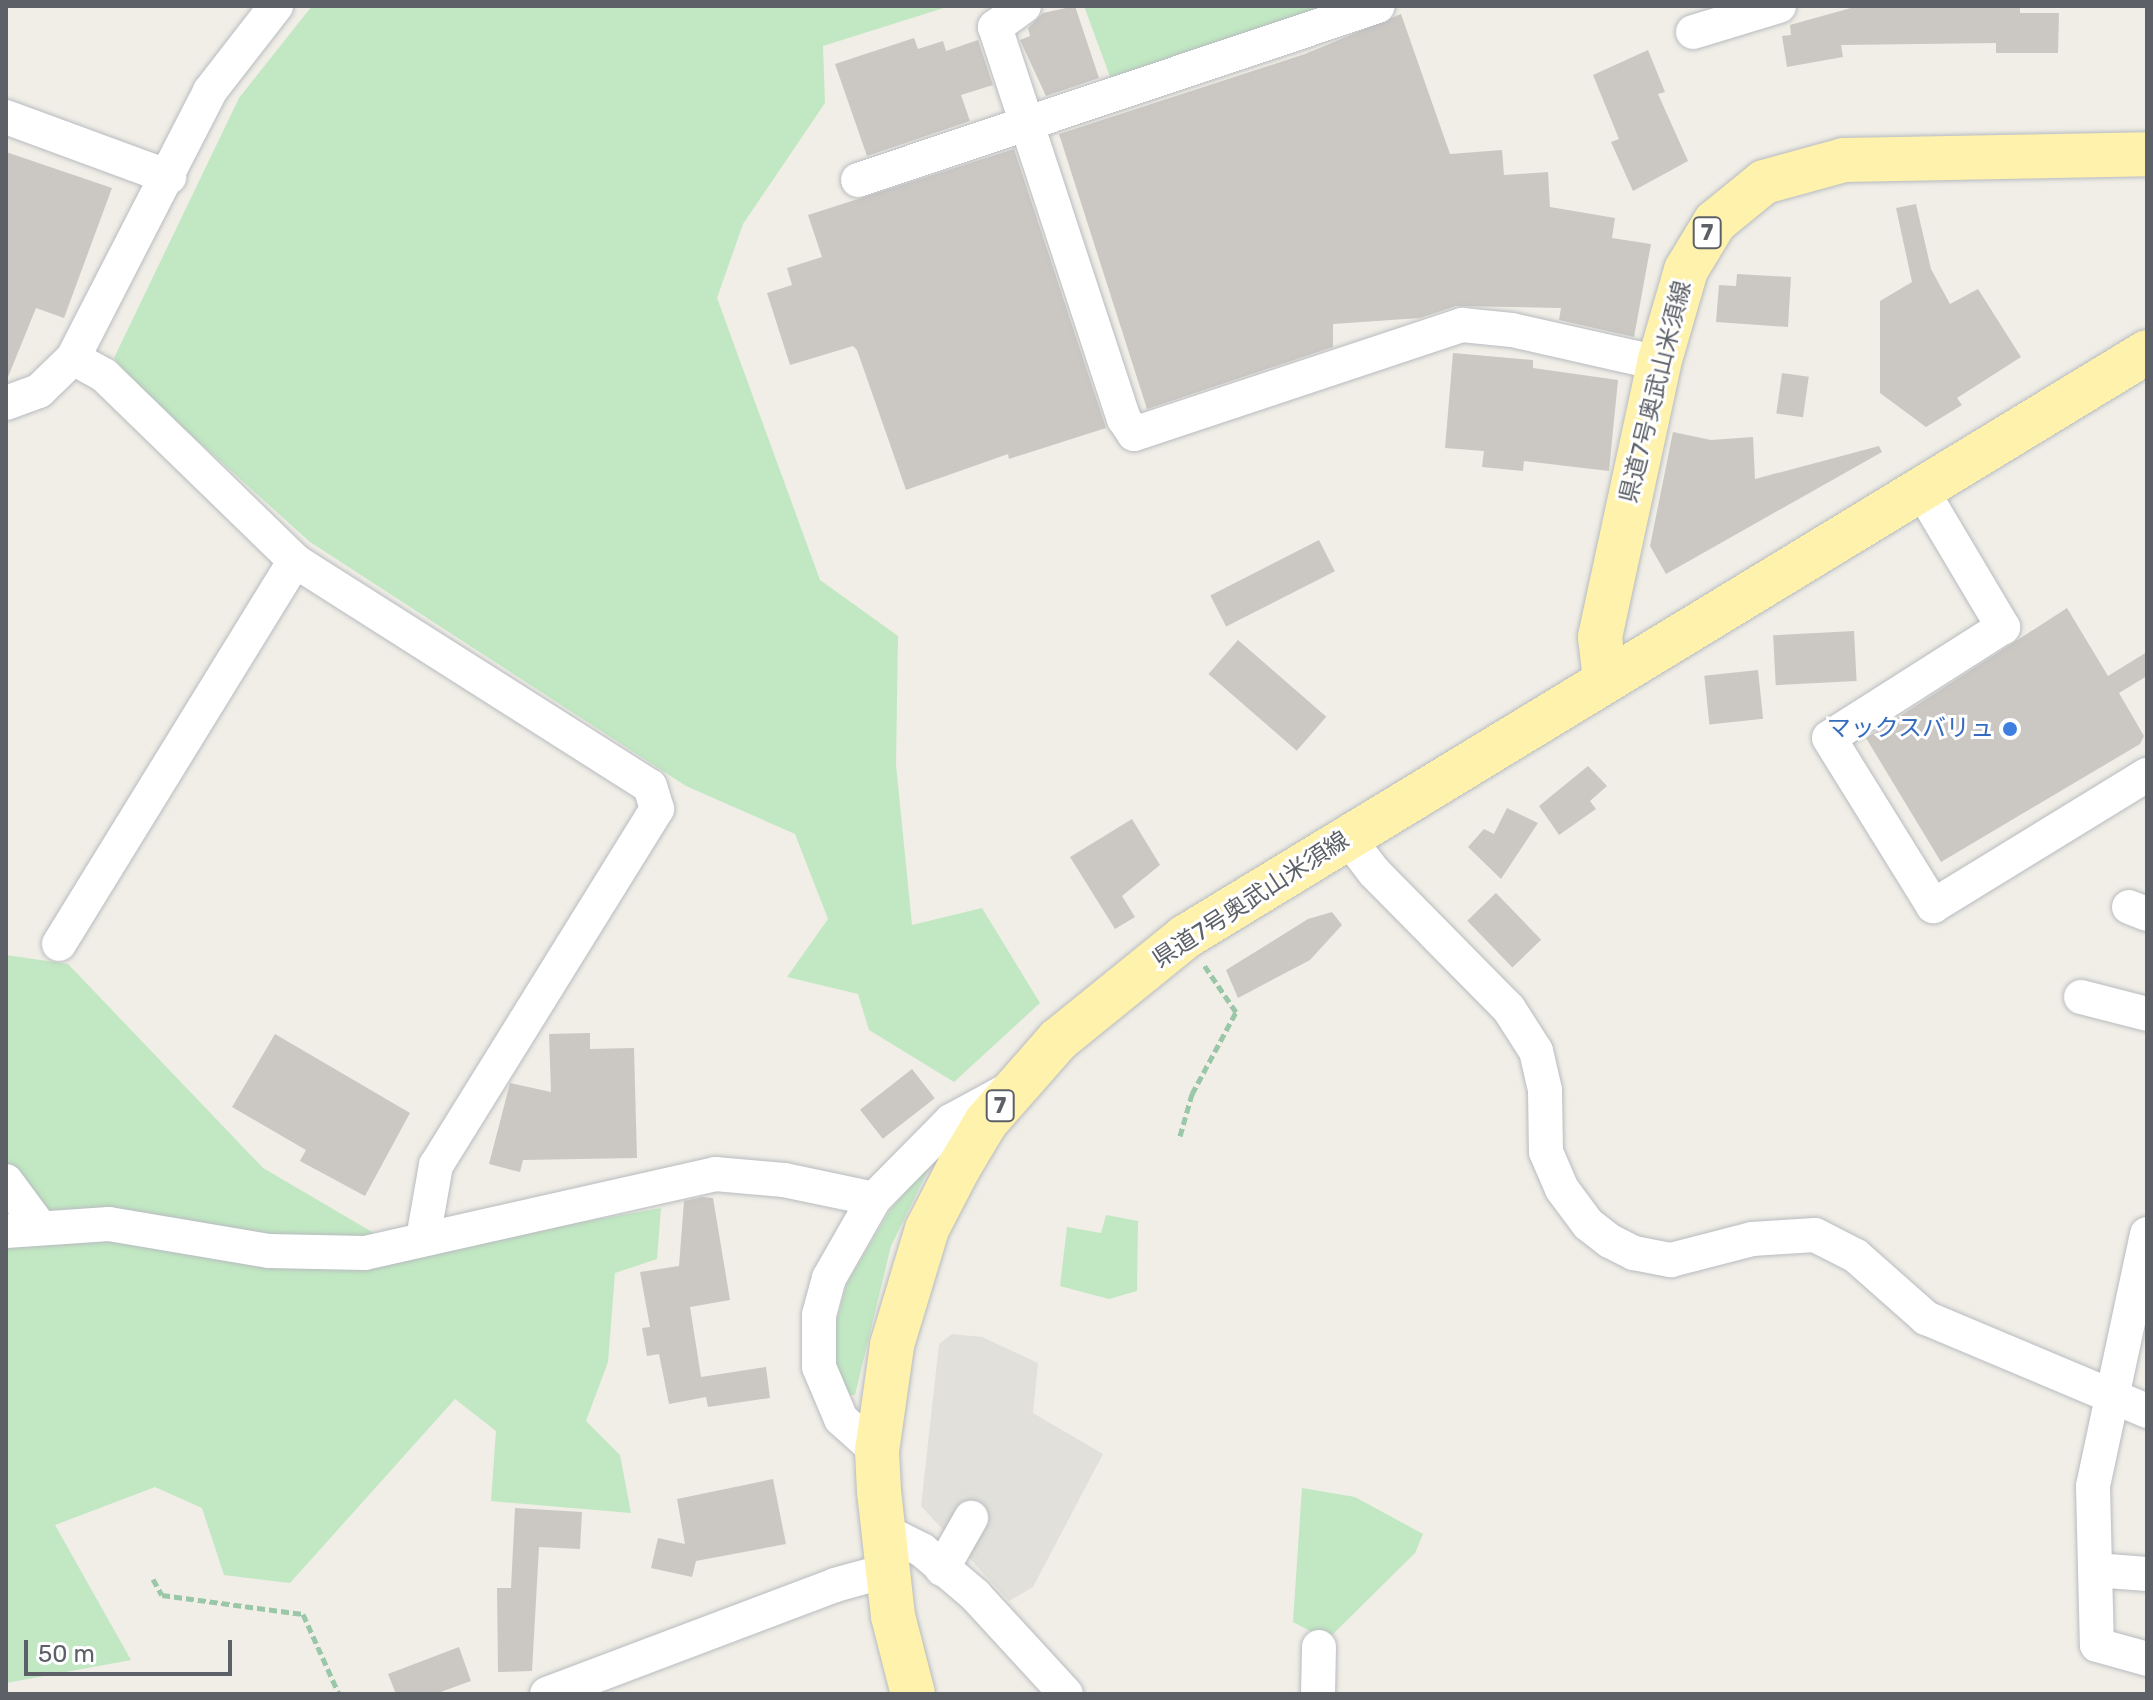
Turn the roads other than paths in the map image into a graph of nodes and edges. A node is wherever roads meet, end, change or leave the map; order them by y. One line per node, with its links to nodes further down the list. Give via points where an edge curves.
1 (276, 6): 9 (street, via 210,91)
2 (1024, 6): 7 (street, via 995,27)
3 (1378, 6): 7 (street)
4 (1779, 6): 5 (street)
5 (1693, 32)
6 (6, 117): 9 (street)
7 (1026, 124): 10 (street); 13 (street, via 1124,419 1134,434 1462,325 1512,330)
8 (2147, 154): 13 (main road, 県道7号奥武山米須線 / 7, via 1844,160 1764,182 1737,201 1697,246)
9 (169, 177): 12 (street)
10 (858, 180)
11 (2147, 352): 15 (main road, 県道7号奥武山米須線 / 7)
12 (73, 358): 14 (street, via 39,391); 16 (street, via 104,375)
13 (1659, 363): 17 (main road, 県道7号奥武山米須線 / 7, via 1600,637)
14 (6, 403)
15 (1921, 489): 17 (main road, 県道7号奥武山米須線 / 7); 18 (street, via 2003,627 1829,738 1933,906)
16 (295, 561): 20 (street); 29 (street, via 650,786 657,809 436,1165)
17 (1605, 680): 19 (main road, 県道7号奥武山米須線 / 7)
18 (2147, 775)
19 (1348, 838): 23 (main road, 県道7号奥武山米須線 / 7, via 1185,937 1058,1040); 30 (street, via 1374,872 1509,1009 1536,1051 1545,1090 1546,1152 1556,1177 1588,1224 1610,1241 1634,1253 1671,1260 1752,1239 1815,1235 1856,1256 1926,1318)
20 (59, 944)
21 (2081, 997): 22 (street)
22 (2147, 1014)
23 (1017, 1085): 25 (street, via 951,1121); 32 (main road, 県道7号奥武山米須線 / 7, via 986,1122 927,1229 892,1345)
24 (6, 1181): 26 (street)
25 (874, 1199): 29 (street, via 784,1180 715,1174); 32 (street, via 829,1278 817,1343 828,1398 841,1419)
26 (39, 1226): 27 (street); 29 (street, via 109,1224 269,1251 365,1253)
27 (6, 1231)
28 (2147, 1234): 30 (street)
29 (423, 1239)
30 (2114, 1401): 31 (street); 36 (street, via 2093,1486)
31 (2147, 1411)
32 (877, 1451): 34 (main road, 県道7号奥武山米須線 / 7)
33 (971, 1518): 35 (street)
34 (884, 1551): 35 (street, via 922,1550); 40 (street, via 835,1585); 41 (main road, 県道7号奥武山米須線 / 7)
35 (942, 1569): 42 (street, via 975,1595)
36 (2095, 1570): 37 (street); 39 (street, via 2097,1645)
37 (2147, 1574)
38 (1319, 1647): 43 (street)
39 (2147, 1659)
40 (547, 1694)
41 (913, 1694)
42 (1066, 1694)
43 (1318, 1694)

